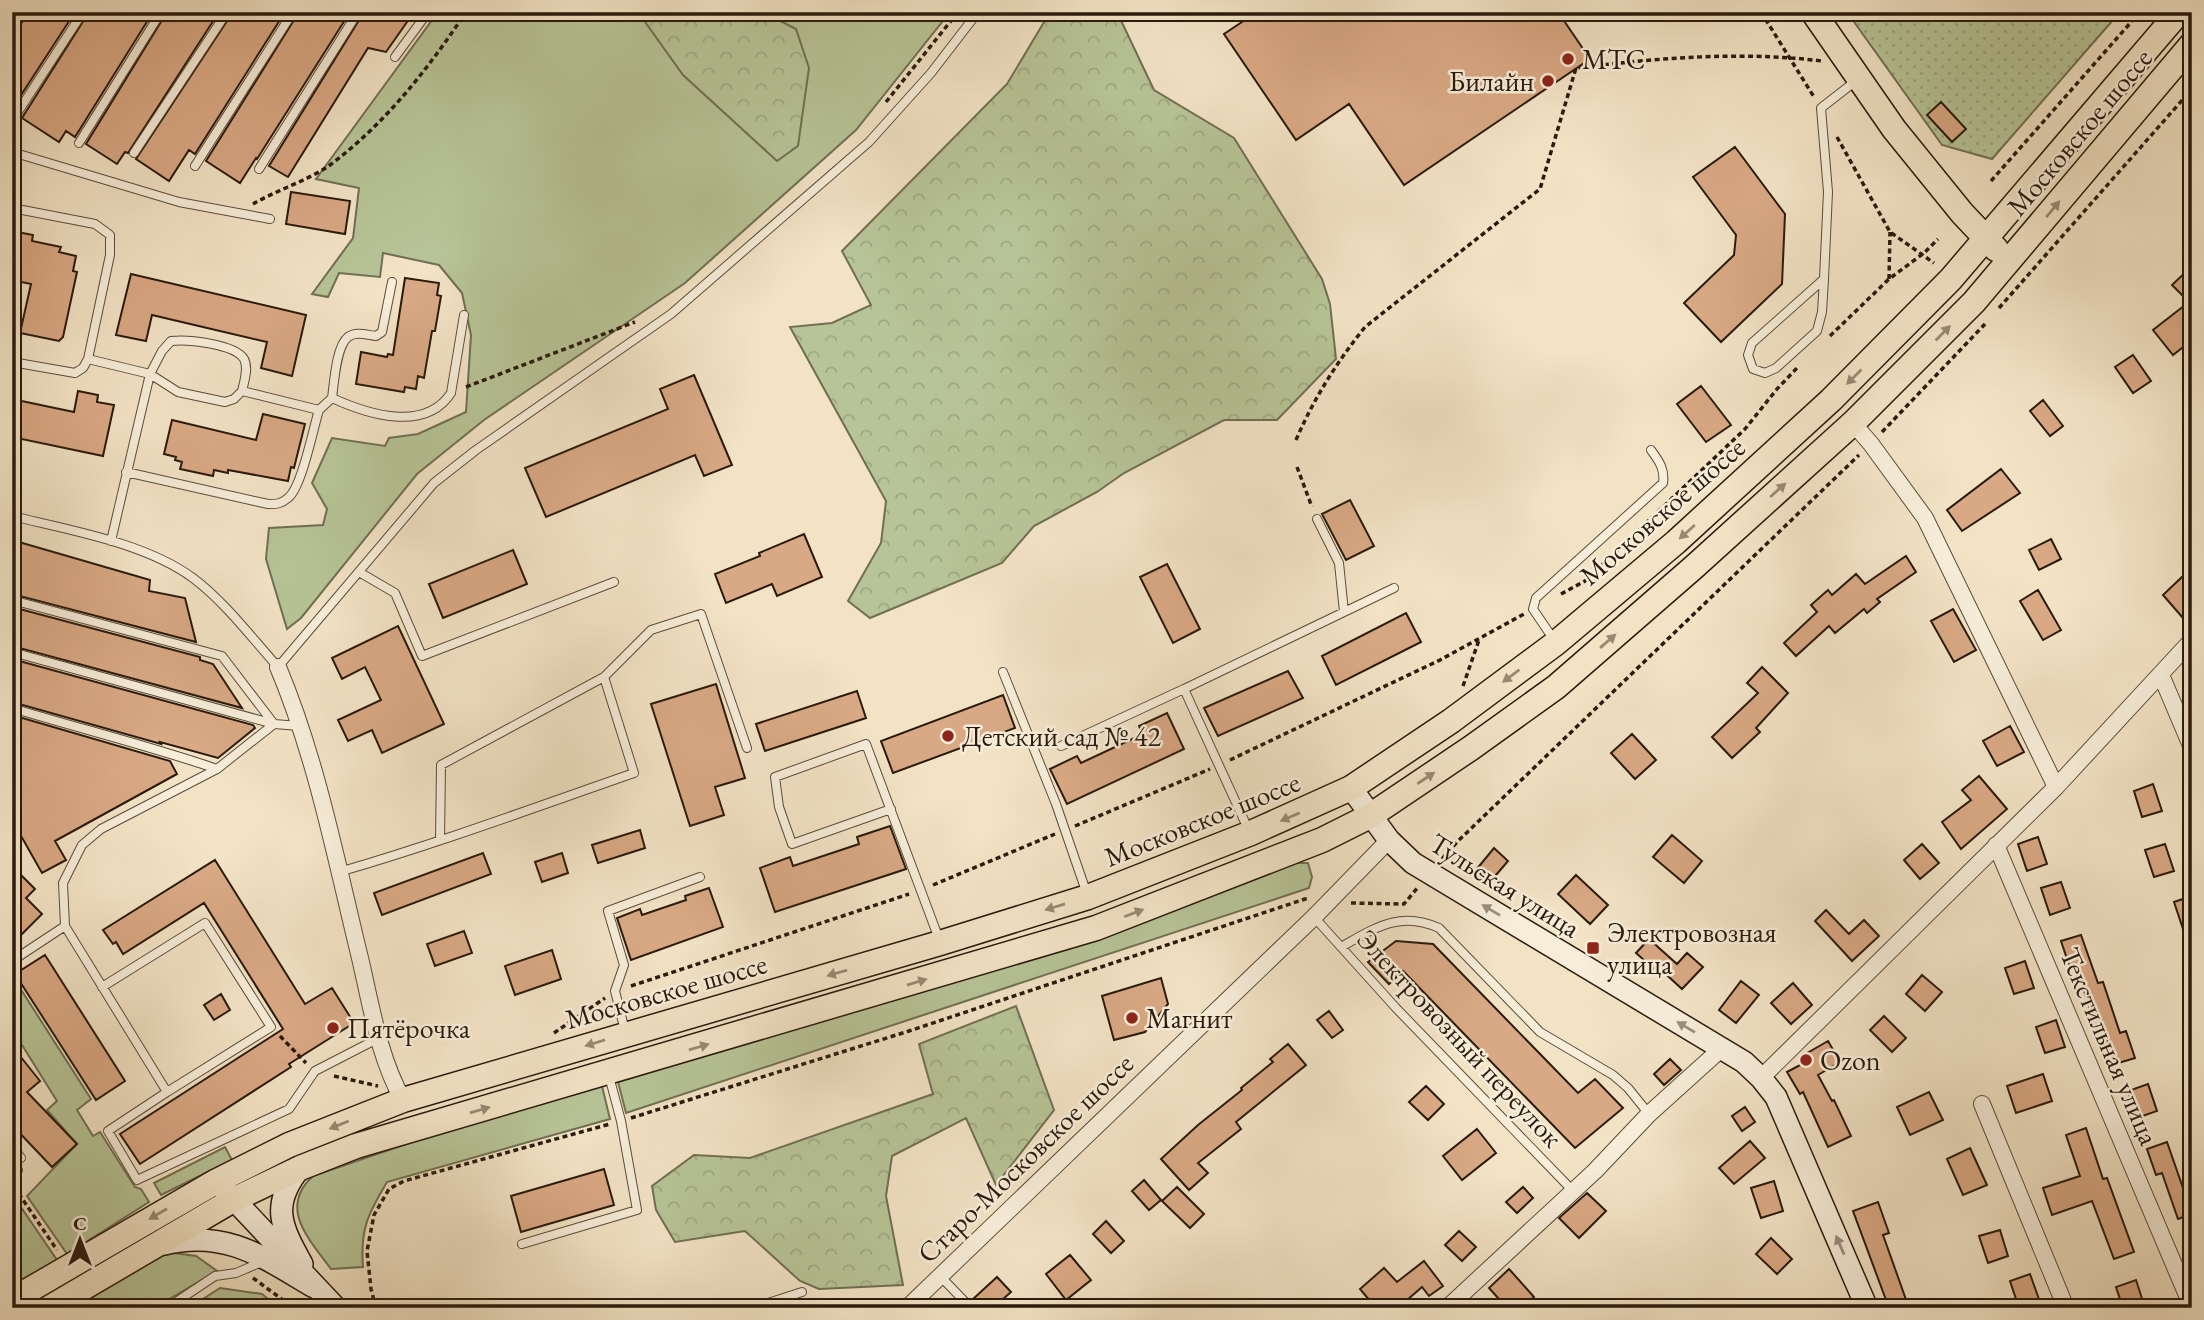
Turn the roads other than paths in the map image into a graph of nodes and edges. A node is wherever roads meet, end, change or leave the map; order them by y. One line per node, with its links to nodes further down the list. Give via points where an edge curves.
1 (83, 12): 13 (lane)
2 (160, 12): 14 (lane)
3 (227, 12): 16 (lane)
4 (293, 12): 17 (lane)
5 (358, 12): 18 (lane)
6 (428, 12): 11 (lane)
7 (978, 12): 38 (lane, via 869,142 671,314 434,483)
8 (1813, 12): 12 (main road)
9 (2179, 12): 21 (main road, Московское шоссе)
10 (2192, 44): 22 (main road, Московское шоссе, one-way to 10)
11 (395, 57)
12 (1859, 78): 21 (main road, via 1894,129); 23 (lane, via 1821,108 1828,192)
13 (12, 121)
14 (79, 143)
15 (12, 152): 20 (lane, via 179,202)
16 (134, 153)
17 (195, 166)
18 (259, 169)
19 (12, 208): 26 (lane, via 95,224 110,235 110,256)
20 (270, 219)
21 (1985, 239): 22 (main road); 44 (main road, Московское шоссе, one-way to 44, via 1832,400)
22 (2009, 261): 32 (main road, Московское шоссе, one-way to 22)
23 (1824, 279): 23 (lane, via 1752,343 1748,355 1753,369 1765,373 1776,368 1817,331)
24 (392, 282): 30 (lane, via 382,332 376,336 357,333 340,346)
25 (464, 315): 30 (lane, via 445,402 417,417 362,411)
26 (88, 359): 27 (lane, via 75,373); 28 (lane)
27 (12, 362)
28 (150, 374): 29 (lane, via 178,392 225,402); 29 (lane, via 171,341 186,339 234,350 243,358 247,367); 34 (lane)
29 (242, 391): 31 (lane)
30 (332, 398): 31 (lane)
31 (319, 410): 34 (lane, via 301,473 291,496 280,504)
32 (1853, 423): 58 (street, via 1925,518); 61 (main road, Московское шоссе, one-way to 32, via 1556,687)
33 (1651, 450): 44 (lane, via 1662,465 1663,483 1536,598 1534,609)
34 (126, 472): 37 (lane)
35 (12, 516): 37 (lane)
36 (1317, 519): 42 (lane, via 1339,563)
37 (111, 541): 46 (lane, via 192,577 226,607)
38 (359, 572): 39 (lane, via 395,593 422,656); 46 (lane)
39 (614, 582)
40 (1394, 588): 42 (lane)
41 (12, 600): 52 (lane, via 222,656)
42 (1344, 612): 50 (lane)
43 (2192, 640): 48 (street)
44 (1556, 643): 59 (main road, Московское шоссе, one-way to 59)
45 (12, 652): 52 (lane)
46 (278, 667): 53 (street)
47 (1003, 671): 68 (lane)
48 (2161, 675): 56 (street); 58 (street)
49 (604, 677): 55 (lane, via 651,630 701,614); 63 (lane, via 441,765); 63 (lane, via 634,773)
50 (1184, 689): 54 (lane); 62 (lane)
51 (12, 708): 57 (lane)
52 (274, 724): 53 (lane); 57 (lane)
53 (300, 726): 66 (street)
54 (1061, 746)
55 (747, 748)
56 (2192, 748)
57 (218, 769): 70 (lane, via 101,829 82,845 63,883)
58 (2056, 787): 65 (street)
59 (1351, 788): 61 (main road, Тульская улица); 62 (main road, Московское шоссе, one-way to 62)
60 (891, 809): 60 (lane, via 792,844 779,807 775,777 866,744); 71 (lane)
61 (1370, 816): 64 (main road, Тульская улица); 78 (main road, Московское шоссе, one-way to 61, via 1096,928 1322,840)
62 (1251, 834): 68 (main road, Московское шоссе)
63 (440, 840): 66 (lane)
64 (1388, 840): 69 (street, Старо-Московское шоссе); 77 (main road, Тульская улица, one-way to 64, via 1429,874)
65 (1996, 845): 79 (street); 96 (street, Текстильная улица)
66 (339, 872): 76 (street)
67 (700, 877): 75 (lane, via 608,911 624,965 615,991)
68 (1088, 897): 71 (main road, Московское шоссе, one-way to 71)
69 (1314, 916): 72 (lane, Электровозный переулок); 92 (street, Старо-Московское шоссе)
70 (65, 926): 73 (lane); 74 (lane)
71 (940, 943): 75 (main road, Московское шоссе, one-way to 75)
72 (1341, 947): 83 (lane, via 1398,920 1417,920 1439,928 1540,1032 1613,1075); 88 (lane, Электровозный переулок)
73 (12, 961)
74 (102, 987): 80 (lane); 80 (lane, via 205,923 271,1027)
75 (626, 1033): 81 (main road, Московское шоссе, one-way to 81)
76 (379, 1038): 80 (lane, via 315,1071 289,1109 137,1180 108,1131); 81 (street)
77 (1721, 1048): 79 (main road, Тульская улица); 83 (street)
78 (608, 1073): 86 (main road, Московское шоссе, one-way to 78, via 356,1146); 89 (lane, via 637,1210)
79 (1761, 1078): 104 (main road, Тульская улица, one-way to 79, via 1776,1097)
80 (167, 1091)
81 (402, 1100): 87 (main road, Московское шоссе, one-way to 87, via 289,1146)
82 (1982, 1104): 105 (street)
83 (1649, 1114): 88 (street)
84 (12, 1146): 85 (lane)
85 (21, 1158)
86 (300, 1168): 87 (main road, Московское шоссе); 93 (main road, via 286,1185 282,1219)
87 (225, 1191): 90 (main road, Московское шоссе); 93 (main road); 95 (main road, Московское шоссе, one-way to 95)
88 (1573, 1191): 103 (street)
89 (522, 1244)
90 (150, 1247): 91 (main road, via 202,1239 232,1243); 97 (main road, Московское шоссе)
91 (267, 1260): 93 (main road); 98 (lane, via 215,1276)
92 (941, 1277): 101 (street, Старо-Московское шоссе); 102 (lane)
93 (314, 1287): 99 (main road)
94 (802, 1292): 100 (lane)
95 (12, 1300)
96 (2192, 1307)
97 (49, 1308)
98 (167, 1308)
99 (336, 1308)
100 (753, 1308)
101 (907, 1308)
102 (971, 1308)
103 (1447, 1308)
104 (1867, 1308)
105 (2066, 1308)

